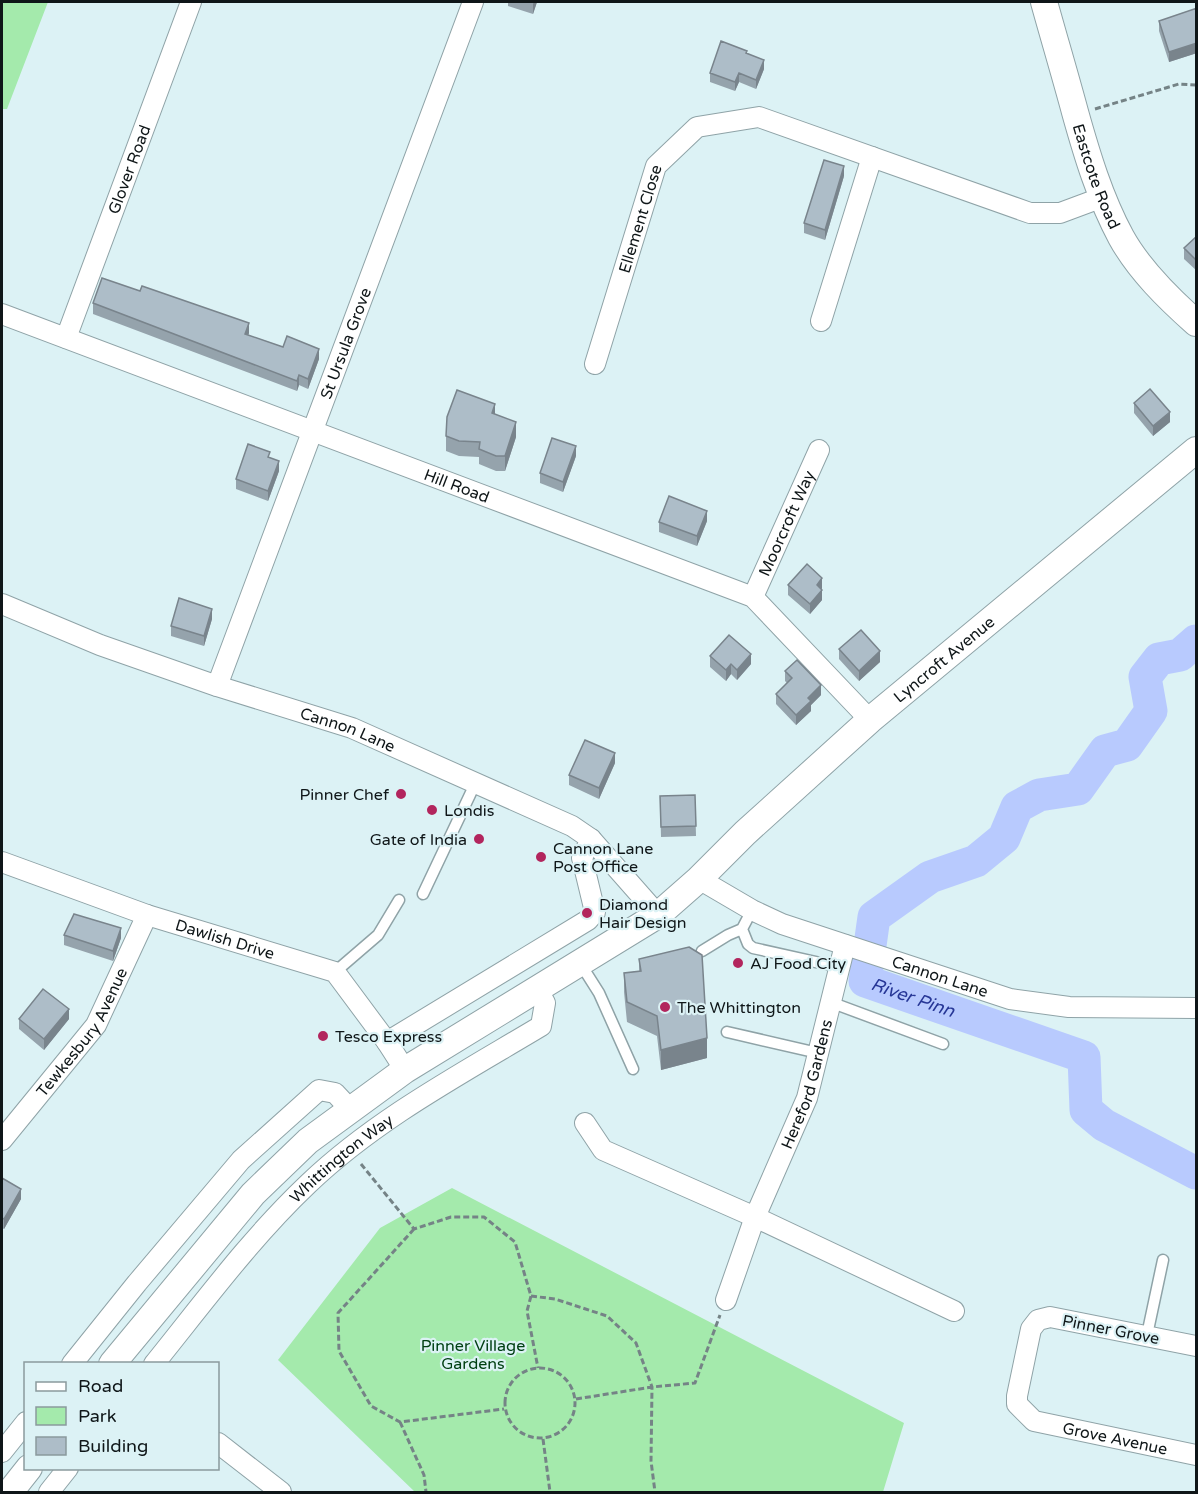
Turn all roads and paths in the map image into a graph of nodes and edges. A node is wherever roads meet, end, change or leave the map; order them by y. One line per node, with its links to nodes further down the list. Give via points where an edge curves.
1 (191, 2): 11 (street, Glover Road)
2 (473, 2): 13 (street, St Ursula Grove)
3 (1044, 2): 5 (street, Eastcote Road)
4 (1197, 85): 5 (path, via 1179,84)
5 (1076, 114): 7 (street, Eastcote Road)
6 (872, 157): 7 (street, Ellement Close, via 1030,213 1060,213); 9 (street); 12 (street, Ellement Close, via 759,117 697,127 656,166)
7 (1103, 197): 10 (street, Eastcote Road, via 1121,238 1143,270)
8 (2, 314): 11 (street, Hill Road)
9 (821, 321)
10 (1197, 323)
11 (66, 338): 13 (street, Hill Road)
12 (595, 364)
13 (312, 432): 16 (street, Hill Road); 18 (street, St Ursula Grove)
14 (819, 450): 16 (street, Moorcroft Way)
15 (1197, 450): 19 (street, Lyncroft Avenue)
16 (753, 597): 19 (street, Hill Road)
17 (2, 604): 18 (street, Cannon Lane, via 100,645)
18 (218, 686): 20 (street, Cannon Lane, via 352,728)
19 (870, 720): 23 (street, Lyncroft Avenue)
20 (476, 782): 21 (street, Cannon Lane, via 572,826); 24 (lane)
21 (591, 839): 28 (street, Cannon Lane); 39 (street, via 582,858 595,912 588,920)
22 (2, 862): 27 (street, Dawlish Drive)
23 (699, 879): 26 (street, Cannon Lane); 28 (street, Whittington Way)
24 (423, 894)
25 (399, 900): 34 (lane, via 378,935)
26 (752, 910): 29 (lane); 30 (street, Cannon Lane)
27 (147, 915): 34 (street, Dawlish Drive); 46 (street, Tewkesbury Avenue, via 96,1026)
28 (658, 915): 32 (street, Whittington Way)
29 (742, 929): 31 (lane); 33 (lane, via 753,948)
30 (852, 947): 33 (street, Hereford Gardens); 37 (street, Cannon Lane, via 1010,999 1069,1007)
31 (702, 951)
32 (580, 963): 35 (street, Whittington Way); 42 (lane, via 600,993)
33 (838, 967): 36 (street, Hereford Gardens)
34 (335, 972): 39 (street)
35 (538, 990): 43 (street, Whittington Way); 47 (street, Whittington Way, via 545,1003 541,1026 403,1109)
36 (830, 1002): 40 (lane); 41 (street, Hereford Gardens)
37 (1197, 1008)
38 (727, 1032): 41 (lane)
39 (387, 1042): 43 (street)
40 (943, 1044)
41 (818, 1053): 48 (street, Hereford Gardens, via 807,1098)
42 (633, 1069)
43 (405, 1070): 44 (street, Whittington Way)
44 (350, 1109): 56 (street, Whittington Way, via 335,1093 318,1090 241,1160); 57 (street, Whittington Way, via 308,1141 253,1194)
45 (585, 1124): 48 (street, via 603,1150)
46 (2, 1140)
47 (349, 1148): 49 (path); 58 (street, Whittington Way, via 262,1230)
48 (755, 1217): 52 (street, Hereford Gardens); 53 (street)
49 (414, 1229): 51 (path, via 451,1217 484,1217 515,1242); 64 (path, via 338,1312 339,1351 371,1406)
50 (1163, 1260): 54 (lane)
51 (531, 1296): 59 (path, via 527,1311); 60 (path, via 555,1299 608,1316 636,1342)
52 (726, 1300): 60 (path, via 695,1383)
53 (954, 1311)
54 (1147, 1335): 55 (street, Pinner Grove); 63 (street, Pinner Grove, via 1050,1317 1038,1320 1031,1329 1017,1396 1017,1404)
55 (1197, 1346)
56 (74, 1362)
57 (114, 1362)
58 (156, 1362)
59 (538, 1368): 61 (path, via 555,1371 569,1382); 62 (path, via 519,1374 507,1390)
60 (652, 1387): 61 (path); 77 (path, via 651,1461)
61 (576, 1399): 66 (path, via 573,1418 561,1432)
62 (504, 1409): 64 (path); 66 (path, via 512,1426 526,1437)
63 (1034, 1421): 69 (street, Grove Avenue)
64 (400, 1422): 75 (path, via 424,1474)
65 (24, 1424): 68 (street)
66 (543, 1439): 76 (path)
67 (219, 1444): 74 (street)
68 (2, 1452)
69 (1197, 1455)
70 (27, 1470): 72 (street)
71 (66, 1470): 73 (street)
72 (10, 1492)
73 (48, 1492)
74 (280, 1492)
75 (426, 1492)
76 (550, 1492)
77 (655, 1492)

